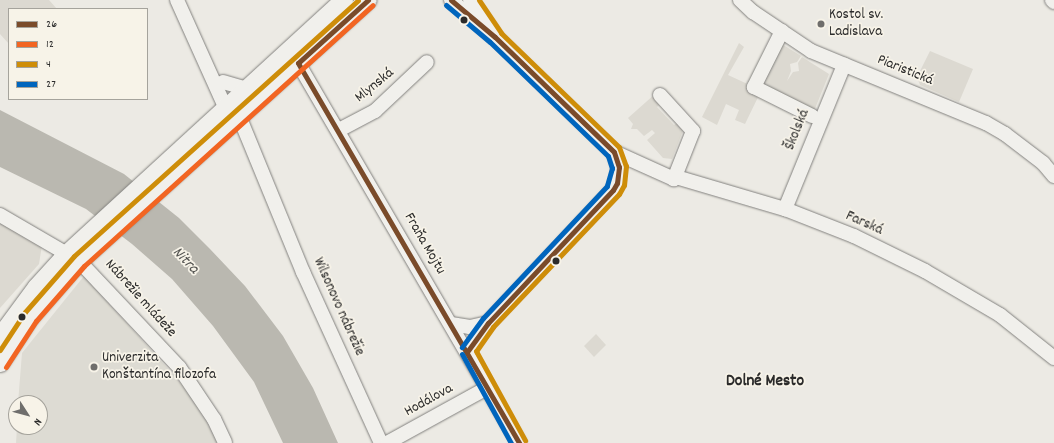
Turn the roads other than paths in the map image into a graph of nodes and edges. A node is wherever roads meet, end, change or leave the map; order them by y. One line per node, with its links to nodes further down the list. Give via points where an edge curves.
1 (176, 0): 18 (street)
2 (186, 0): 15 (street)
3 (344, 0): 16 (main road)
4 (368, 0): 13 (main road)
5 (451, 0): 11 (street)
6 (470, 0): 11 (street, via 483,15)
7 (740, 0): 10 (street, Piaristická)
8 (1052, 0): 9 (street)
9 (1054, 2)
10 (782, 31): 14 (street, Piaristická, via 811,51); 19 (street, via 754,87)
11 (496, 37): 21 (street, Farská)
12 (427, 62): 20 (street, Mlynská, via 375,111)
13 (298, 63): 18 (main road); 20 (street, Fraňa Mojtu)
14 (844, 64): 24 (street, Piaristická, via 986,123 1043,163); 26 (street, Školská)
15 (223, 82): 16 (street); 18 (street)
16 (247, 89): 18 (main road)
17 (660, 95): 25 (street, via 695,126)
18 (233, 113): 28 (main road); 37 (street, Wilsonovo nábrežie)
19 (812, 116)
20 (339, 130): 30 (street, Fraňa Mojtu)
21 (614, 152): 22 (street, Farská); 23 (street)
22 (640, 166): 23 (street); 25 (street, Farská)
23 (619, 176): 29 (street, via 617,183 605,198)
24 (1054, 176)
25 (674, 179): 26 (street, Farská, via 676,177)
26 (785, 209): 33 (street, Farská, via 854,236 925,272 1000,315)
27 (0, 215): 28 (street, Nábrežie mládeže)
28 (73, 257): 31 (main road, via 37,287); 34 (main road); 36 (street, Nábrežie mládeže, via 88,267 179,367 214,419)
29 (488, 323): 30 (street, via 470,327); 32 (street)
30 (451, 324): 32 (street, Fraňa Mojtu)
31 (0, 337)
32 (468, 352): 35 (street, Fraňa Mojtu)
33 (1054, 358)
34 (0, 363)
35 (487, 388): 38 (street, Hodálova); 39 (street, Fraňa Mojtu)
36 (225, 443)
37 (381, 443)
38 (387, 443)
39 (519, 443)

